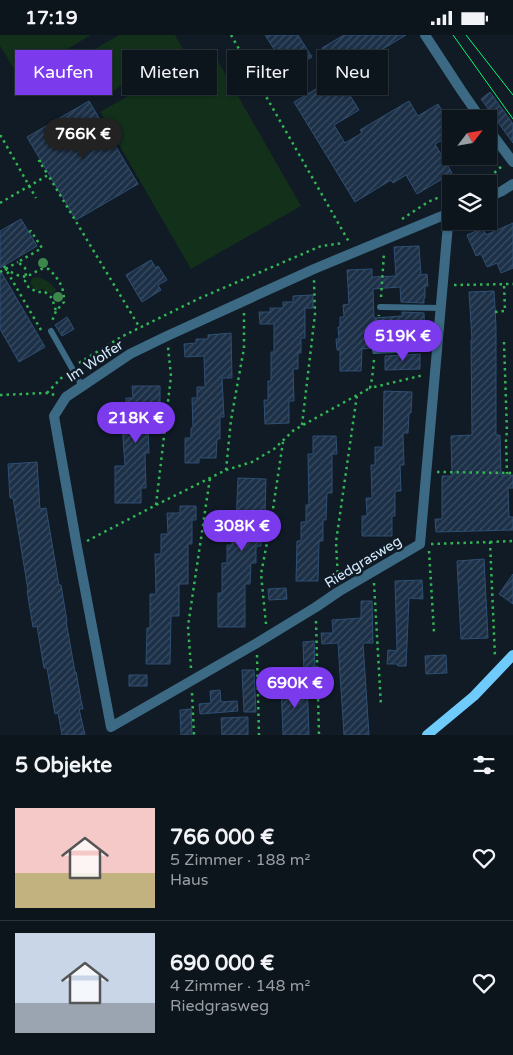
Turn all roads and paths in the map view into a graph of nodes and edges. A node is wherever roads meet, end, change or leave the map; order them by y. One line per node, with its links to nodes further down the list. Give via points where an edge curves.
1 (231, 35): 22 (path)
2 (425, 35): 3 (street)
3 (475, 110)
4 (0, 137): 11 (path)
5 (498, 142): 6 (street)
6 (512, 160): 9 (path)
7 (41, 161): 8 (path)
8 (48, 175): 11 (path); 36 (path)
9 (492, 175)
10 (513, 183): 12 (street)
11 (29, 186): 14 (path); 15 (path)
12 (497, 193)
13 (442, 196): 17 (path)
14 (36, 197)
15 (0, 203)
16 (442, 216): 21 (street, Im Wolfer)
17 (395, 223)
18 (448, 230): 30 (street, Riedgrasweg)
19 (29, 233): 23 (path, via 32,231 42,248)
20 (355, 239): 22 (path)
21 (385, 239): 25 (street, Im Wolfer); 32 (path)
22 (349, 242): 36 (path, via 321,246)
23 (18, 262): 24 (path); 27 (path, via 25,268)
24 (4, 268): 26 (path); 27 (path); 37 (path, via 44,335)
25 (314, 269): 31 (street, Im Wolfer); 50 (path, via 316,314)
26 (0, 273)
27 (26, 277): 34 (path, via 29,288 45,292 52,298); 34 (path, via 41,269 49,269 64,292 64,302)
28 (504, 284): 29 (path); 30 (path); 35 (path, via 505,311)
29 (513, 284)
30 (442, 286): 33 (street, Riedgrasweg)
31 (244, 301): 38 (street, Im Wolfer); 52 (path, via 244,348)
32 (380, 307): 33 (lane); 41 (path)
33 (441, 308): 40 (street, Riedgrasweg)
34 (56, 311): 37 (path)
35 (495, 312)
36 (140, 327): 42 (path)
37 (50, 331): 42 (lane)
38 (167, 336): 44 (street, Im Wolfer, via 130,354); 57 (path, via 171,376)
39 (504, 342): 54 (path)
40 (437, 347): 41 (lane); 43 (street, Riedgrasweg)
41 (375, 351): 45 (path)
42 (72, 367): 44 (lane); 46 (path)
43 (434, 373): 45 (path); 53 (street, Riedgrasweg)
44 (82, 386): 49 (street, Im Wolfer)
45 (370, 388): 48 (path)
46 (48, 393): 47 (path); 49 (path)
47 (0, 395)
48 (357, 395): 50 (path); 62 (path, via 336,542)
49 (66, 397): 60 (street, Im Wolfer, via 54,416)
50 (302, 425): 51 (path)
51 (283, 441): 52 (path, via 252,463); 65 (path, via 261,574)
52 (226, 470): 56 (path)
53 (426, 471): 54 (path); 61 (street, Riedgrasweg, via 420,544)
54 (507, 473): 55 (path)
55 (513, 473)
56 (210, 478): 57 (path); 69 (path, via 188,627)
57 (156, 505): 60 (path)
58 (513, 541): 59 (path)
59 (490, 542): 64 (path, via 428,544); 68 (path, via 494,656)
60 (77, 547): 71 (street, Im Wolfer)
61 (373, 571): 62 (street, Riedgrasweg); 70 (path)
62 (338, 592): 63 (street, Riedgrasweg)
63 (316, 607): 65 (street, Riedgrasweg); 74 (path)
64 (434, 632)
65 (268, 637): 66 (street, Riedgrasweg)
66 (257, 643): 69 (street, Riedgrasweg); 73 (path)
67 (513, 655): 68 (main road)
68 (502, 667): 75 (main road)
69 (192, 681): 71 (street, Riedgrasweg); 72 (path)
70 (381, 706)
71 (111, 731)
72 (194, 735)
73 (260, 735)
74 (319, 735)
75 (427, 735)

